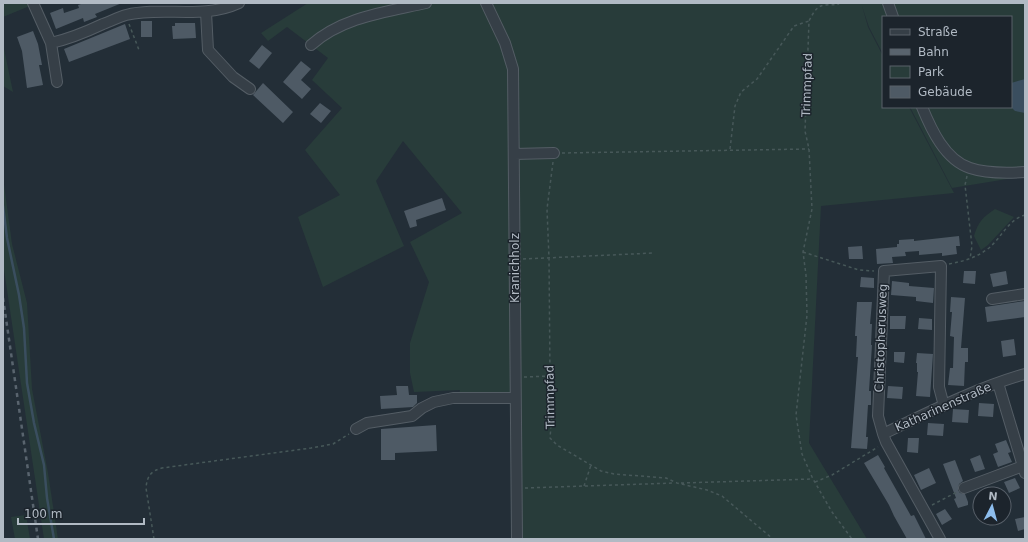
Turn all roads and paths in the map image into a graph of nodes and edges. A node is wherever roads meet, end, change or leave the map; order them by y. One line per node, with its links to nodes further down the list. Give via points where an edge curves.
1 (33, 3): 11 (street)
2 (239, 3): 7 (street)
3 (426, 3): 12 (street, via 349,22 324,34)
4 (486, 3): 20 (street, Kranichholz, via 505,43 513,69)
5 (840, 3): 10 (path, via 824,4 814,11)
6 (888, 3): 9 (street)
7 (206, 12): 8 (street); 15 (street, via 208,50 233,77)
8 (126, 15): 11 (street); 13 (path)
9 (893, 16)
10 (809, 21): 17 (path, Trimmpfad, via 805,131); 18 (path, via 794,26 757,79 741,92 735,106)
11 (51, 44): 14 (street)
12 (311, 45)
13 (139, 50)
14 (57, 82)
15 (250, 88)
16 (922, 108): 21 (street, via 940,142 952,158)
17 (809, 149): 18 (path); 24 (path, Trimmpfad, via 812,208)
18 (730, 150): 19 (path)
19 (554, 153): 20 (street); 26 (path, Trimmpfad, via 546,209)
20 (514, 154): 27 (street, Kranichholz)
21 (970, 168): 22 (street); 28 (path, via 965,185 972,246)
22 (1025, 172)
23 (1025, 216): 28 (path, via 1018,217 990,247)
24 (803, 252): 30 (path, via 859,270); 43 (path, Trimmpfad, via 806,315 796,415 802,454)
25 (654, 254): 26 (path)
26 (549, 258): 27 (path); 34 (path, Trimmpfad)
27 (515, 259): 35 (street, Kranichholz)
28 (970, 259): 29 (path)
29 (941, 266): 30 (street, Christopherusweg); 38 (street, via 939,388)
30 (884, 271): 40 (street, Christopherusweg, via 878,416)
31 (1025, 294): 32 (street)
32 (992, 299)
33 (1025, 374): 36 (street, Katharinenstraße)
34 (550, 376): 35 (path); 41 (path, Trimmpfad, via 550,438)
35 (515, 377): 37 (street, Kranichholz)
36 (998, 383): 38 (street, Katharinenstraße); 42 (street)
37 (515, 398): 39 (street, via 453,398 422,408 412,416 367,423); 47 (street, Kranichholz)
38 (944, 406): 40 (street, Katharinenstraße)
39 (356, 429): 50 (path, via 333,444 152,471 146,488)
40 (884, 438): 44 (path, via 832,475); 49 (street, Katharinenstraße)
41 (591, 465): 45 (path, Trimmpfad, via 614,474 666,478); 46 (path)
42 (1024, 470): 48 (street)
43 (813, 479): 44 (path, Trimmpfad); 45 (path)
44 (815, 482): 53 (path, Trimmpfad, via 832,512)
45 (677, 483): 46 (path); 52 (path, Trimmpfad, via 722,496)
46 (584, 486): 47 (path)
47 (517, 488): 51 (street, Kranichholz)
48 (964, 488): 49 (path)
49 (923, 510): 54 (street, Katharinenstraße)
50 (154, 539)
51 (517, 539)
52 (773, 539)
53 (852, 539)
54 (940, 539)

